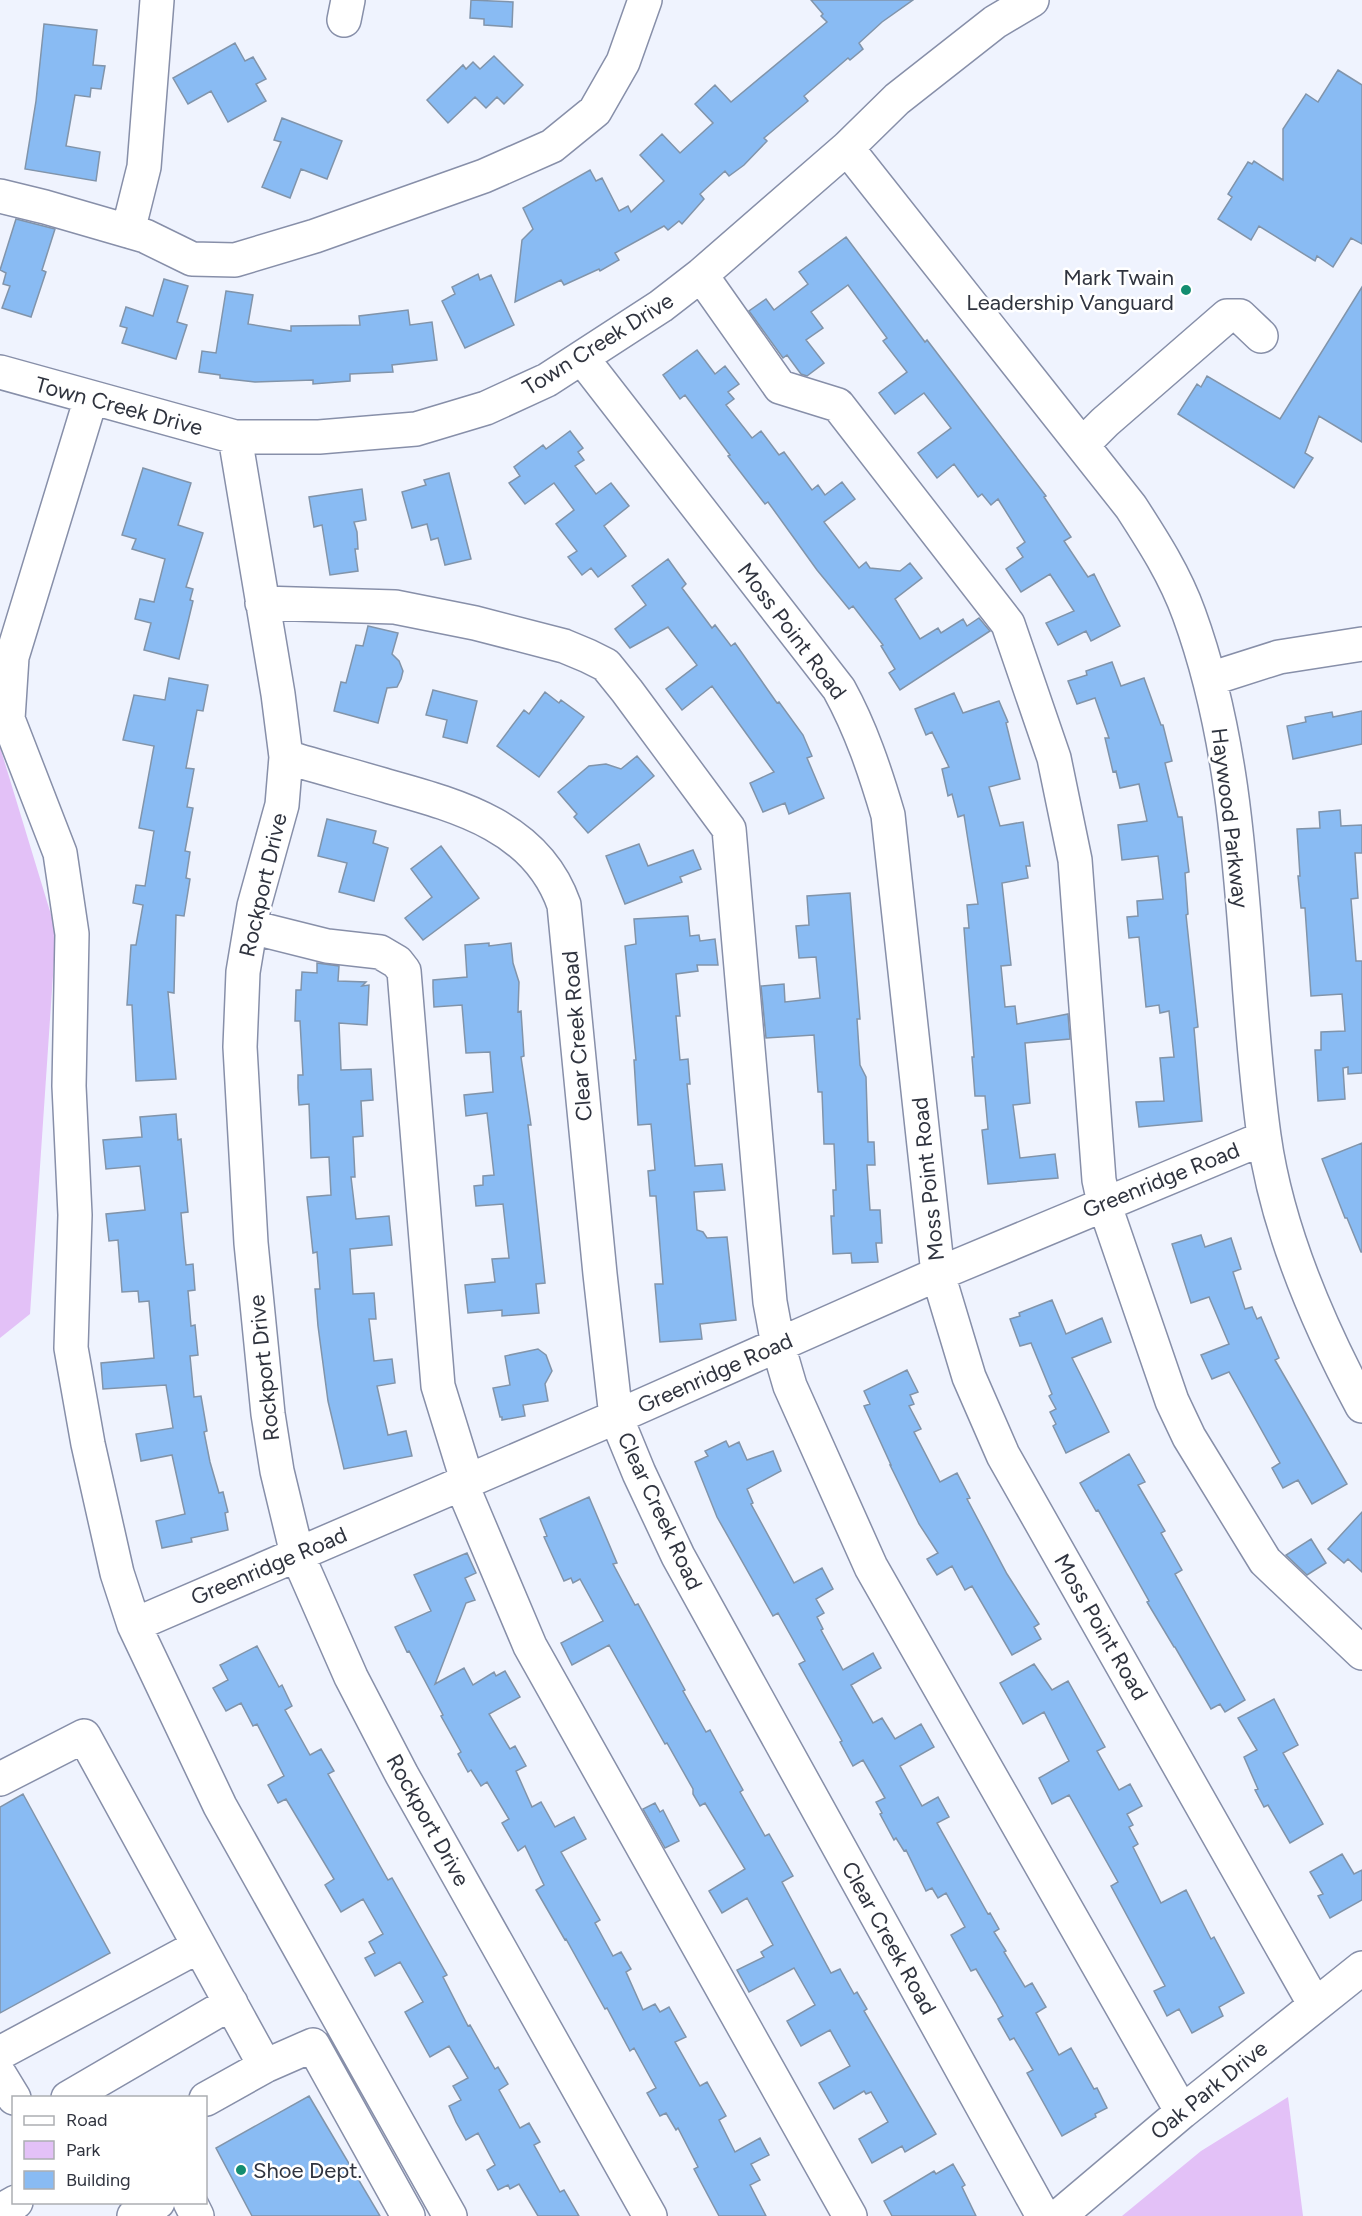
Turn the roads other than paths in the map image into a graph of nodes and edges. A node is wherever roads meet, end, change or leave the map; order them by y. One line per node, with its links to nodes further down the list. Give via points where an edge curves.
1 (157, 0): 6 (street, via 144,167)
2 (645, 0): 6 (street, via 623,62 595,111 552,146 484,176 235,260 192,259)
3 (1032, 0): 4 (street, Town Creek Drive, via 995,22 897,99)
4 (847, 148): 7 (street, Town Creek Drive); 13 (street, Haywood Parkway)
5 (0, 196): 6 (street)
6 (128, 231)
7 (701, 275): 9 (street, Town Creek Drive); 20 (street, via 780,387 838,405 1008,624 1054,758 1075,861 1099,1180)
8 (1260, 336): 13 (street, via 1240,316 1227,316)
9 (582, 358): 12 (street, Town Creek Drive, via 517,395 416,429 319,438); 21 (street, Moss Point Road, via 839,689 856,721 888,814)
10 (0, 372): 11 (street, Town Creek Drive)
11 (91, 398): 12 (street, Town Creek Drive); 27 (street, via 12,657 8,719 60,853 72,934 69,1086 75,1215 71,1348 117,1573)
12 (235, 437): 14 (street, Rockport Drive)
13 (1082, 445): 16 (street, Haywood Parkway, via 1131,507 1166,561 1189,613)
14 (262, 603): 17 (street, Rockport Drive); 22 (street, via 395,607 475,623 588,656 606,665 729,829 770,1302)
15 (1362, 644): 16 (street, via 1279,657)
16 (1210, 679): 19 (street, Haywood Parkway, via 1231,784)
17 (286, 757): 18 (street, Rockport Drive, via 282,805); 24 (street, Clear Creek Road, via 446,802 490,822 533,852 558,886 564,905)
18 (251, 927): 25 (street, via 327,946 380,952 404,971 438,1386); 26 (street, Rockport Drive, via 243,972 240,1047 251,1243 268,1414)
19 (1264, 1138): 20 (street, Greenridge Road); 23 (street, Haywood Parkway, via 1280,1210 1314,1309)
20 (1104, 1203): 21 (street, Greenridge Road); 28 (street, via 1172,1401 1189,1437 1265,1561)
21 (938, 1274): 22 (street, Greenridge Road); 33 (street, Moss Point Road, via 969,1377 1003,1455)
22 (778, 1345): 24 (street, Greenridge Road); 40 (street, via 790,1386 871,1567)
23 (1362, 1406)
24 (616, 1417): 25 (street, Greenridge Road); 47 (street, Clear Creek Road, via 678,1556)
25 (464, 1481): 26 (street, Greenridge Road); 46 (street, via 530,1646)
26 (297, 1554): 27 (street, Greenridge Road); 45 (street, Rockport Drive, via 351,1677 402,1775)
27 (134, 1625): 44 (street, via 220,1806)
28 (1362, 1653)
29 (0, 1779): 30 (street, via 84,1736)
30 (199, 1946): 32 (street); 34 (street)
31 (1362, 1968): 33 (street, Oak Park Drive)
32 (231, 2003): 35 (street); 38 (street)
33 (1315, 2005): 40 (street, Oak Park Drive)
34 (0, 2053)
35 (265, 2066): 39 (street); 43 (street, via 313,2044)
36 (0, 2075): 37 (street)
37 (13, 2096)
38 (70, 2096)
39 (207, 2098)
40 (1182, 2112): 48 (street, Oak Park Drive)
41 (155, 2204): 42 (street)
42 (134, 2216)
43 (408, 2216)
44 (450, 2216)
45 (650, 2216)
46 (850, 2216)
47 (1043, 2216)
48 (1059, 2216)

